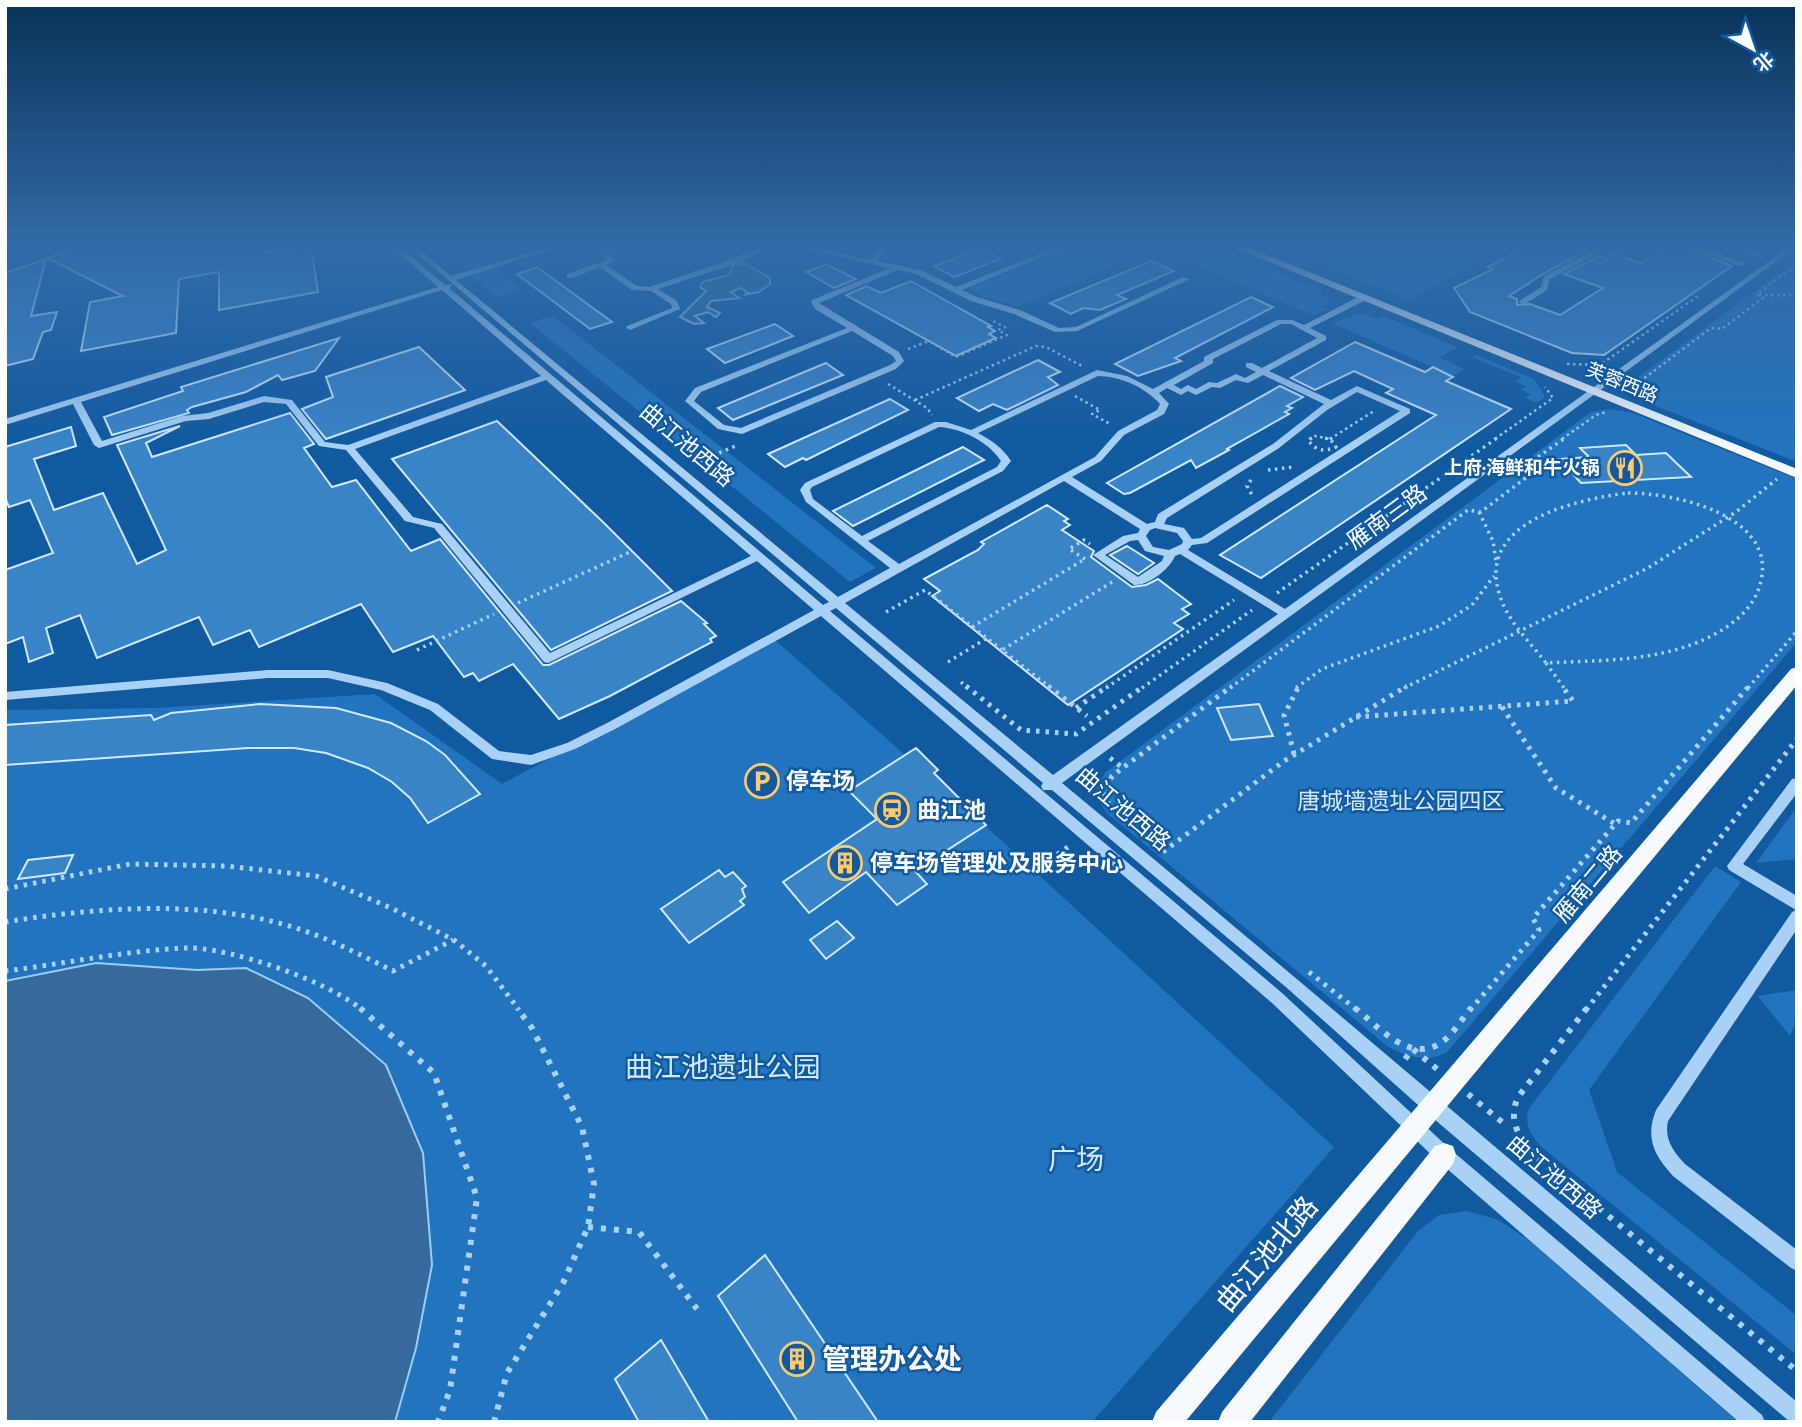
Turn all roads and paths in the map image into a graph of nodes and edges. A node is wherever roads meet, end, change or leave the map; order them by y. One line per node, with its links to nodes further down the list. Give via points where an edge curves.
1 (350, 314): 28 (street)
2 (482, 314): 21 (street, 曲江池西路)
3 (487, 314): 67 (street, 曲江池西路)
4 (665, 314): 14 (street)
5 (829, 314): 15 (street)
6 (1021, 314): 7 (street, via 1065,331)
7 (1111, 314)
8 (1333, 314): 16 (street)
9 (1403, 314): 25 (main road, 芙蓉西路)
10 (1414, 314): 25 (main road, 芙蓉西路)
11 (1701, 314): 25 (street, 雁南三路)
12 (1742, 314): 27 (path, via 1722,329 1711,328 1638,383 1636,390)
13 (983, 316): 17 (path, via 1005,327 998,330 1007,335 956,357 929,341)
14 (630, 328)
15 (853, 328): 17 (street); 17 (street, via 698,390 689,401 721,428 742,431 893,367 900,361)
16 (1306, 328): 19 (street, via 1322,340); 23 (street, via 1280,322)
17 (896, 354)
18 (1250, 365): 19 (street)
19 (1263, 372): 23 (street, via 1245,382 1236,377 1196,392 1188,388 1181,392); 31 (street)
20 (1095, 373): 24 (street); 26 (street, via 1115,374); 29 (path, via 1037,346)
21 (548, 376): 39 (street); 60 (street, 曲江池西路)
22 (880, 384): 29 (path, via 889,384)
23 (1167, 385): 26 (street)
24 (1062, 389): 35 (path, via 1100,410 1092,414); 36 (street)
25 (1596, 389): 42 (main road, 芙蓉西路); 44 (main road, 芙蓉西路); 72 (street, 雁南三路)
26 (1151, 393): 35 (street, via 1163,401 1164,408)
27 (1644, 397)
28 (75, 398): 33 (street); 39 (street, via 100,445 264,399 289,402 321,444)
29 (914, 400): 34 (path)
30 (1388, 403): 31 (street, via 1357,388); 37 (path); 48 (street, via 1407,411)
31 (1331, 404): 51 (street, via 1276,446 1162,516)
32 (1596, 415): 49 (path, via 1538,457 1544,464)
33 (5, 422)
34 (939, 424): 36 (street, via 954,424); 54 (street, via 806,488 807,498)
35 (1123, 432): 46 (street, via 1098,459)
36 (971, 433): 54 (street, via 1005,456 1005,465)
37 (1330, 439): 37 (path, via 1311,438 1308,443 1313,451 1334,449 1336,444)
38 (738, 445): 40 (path)
39 (349, 448): 69 (street, via 409,519 438,526)
40 (700, 461)
41 (1299, 466): 43 (path)
42 (1797, 467)
43 (1264, 472)
44 (1797, 474)
45 (1780, 476): 50 (path)
46 (1064, 477): 52 (street); 63 (street)
47 (1254, 478): 48 (path, via 1247,490)
48 (1265, 502): 56 (street)
49 (1479, 512): 53 (path); 92 (path, via 1468,510 1112,776 1104,793)
50 (1729, 518): 55 (path, via 1674,496 1614,494 1554,509 1524,526); 75 (path, via 1646,570); 80 (path, via 1754,542 1762,567 1756,596 1733,622 1705,640 1671,651)
51 (1159, 525): 52 (street); 56 (street, via 1180,530)
52 (1144, 532): 58 (street); 59 (street, via 1149,549)
53 (1492, 539): 55 (path); 65 (path, via 1496,570)
54 (862, 540): 63 (street)
55 (1507, 543): 66 (path, via 1496,569)
56 (1186, 547): 59 (street); 72 (street)
57 (632, 551): 69 (path)
58 (1103, 552): 59 (street, via 1098,555 1138,582 1167,563); 61 (path, via 1084,540 1069,549)
59 (1170, 554)
60 (759, 556): 69 (street, via 548,659); 70 (street, 曲江池西路)
61 (1086, 559): 62 (path); 73 (path)
62 (1096, 566)
63 (897, 568): 67 (street)
64 (1105, 573): 78 (path, via 1115,579)
65 (1489, 592): 66 (path); 88 (path, via 1435,628 1320,667 1294,686 1282,711)
66 (1500, 597): 75 (path)
67 (835, 601): 70 (street); 89 (street, 曲江池西路)
68 (1244, 607): 84 (path, via 1233,600)
69 (506, 608): 77 (path)
70 (821, 609): 82 (street, via 774,639 571,747 531,760 496,756 434,707 383,686 328,674 268,674); 91 (street, 曲江池西路)
71 (886, 612): 73 (path, via 925,590)
72 (1286, 614): 89 (street, 雁南三路)
73 (972, 627): 76 (path)
74 (1797, 631): 93 (path, via 1631,822)
75 (1522, 632): 80 (path); 86 (path)
76 (987, 638): 78 (path); 79 (path)
77 (417, 650)
78 (1002, 650): 84 (path)
79 (948, 662)
80 (1546, 663): 83 (path, via 1573,701)
81 (1797, 673): 104 (main road, 雁南二路)
82 (5, 696)
83 (1501, 706): 86 (path); 93 (path, via 1556,788)
84 (1076, 708): 85 (path)
85 (1087, 716)
86 (1351, 717): 88 (path)
87 (1797, 739): 109 (path, via 1513,1109 1518,1134 1538,1158)
88 (1294, 754): 95 (path)
89 (1053, 783): 91 (street, 雁南三路); 104 (street, 曲江池西路, via 1292,983)
90 (1797, 783): 98 (street, via 1734,866)
91 (1037, 794): 104 (street, 曲江池西路)
92 (1115, 812)
93 (1615, 824): 102 (path, via 1533,918 1539,930 1432,1048 1413,1049 1395,1041)
94 (1153, 844): 95 (path)
95 (1163, 852): 96 (path)
96 (1174, 861)
97 (5, 889): 101 (path, via 130,864 226,866 316,876)
98 (1797, 904)
99 (1797, 915): 107 (street, via 1658,1128 1666,1154 1679,1170)
100 (5, 922): 101 (path, via 58,912 149,910 257,917 331,939 393,971)
101 (454, 940): 106 (path, via 486,966 532,1028 582,1127 594,1184)
102 (1302, 966)
103 (5, 971): 111 (path, via 189,948 263,962 345,995 434,1073 477,1198 450,1390)
104 (1425, 1117): 105 (street, 曲江池西路); 110 (street, 曲江池西路); 113 (main road, 曲江池北路)
105 (1444, 1155): 114 (main road); 115 (street, 曲江池西路)
106 (588, 1227): 108 (path, via 639,1232); 112 (path, via 563,1283 507,1373)
107 (1797, 1262)
108 (697, 1309)
109 (1797, 1371)
110 (1797, 1415)
111 (438, 1422)
112 (494, 1422)
113 (1166, 1422)
114 (1232, 1422)
115 (1755, 1422)

